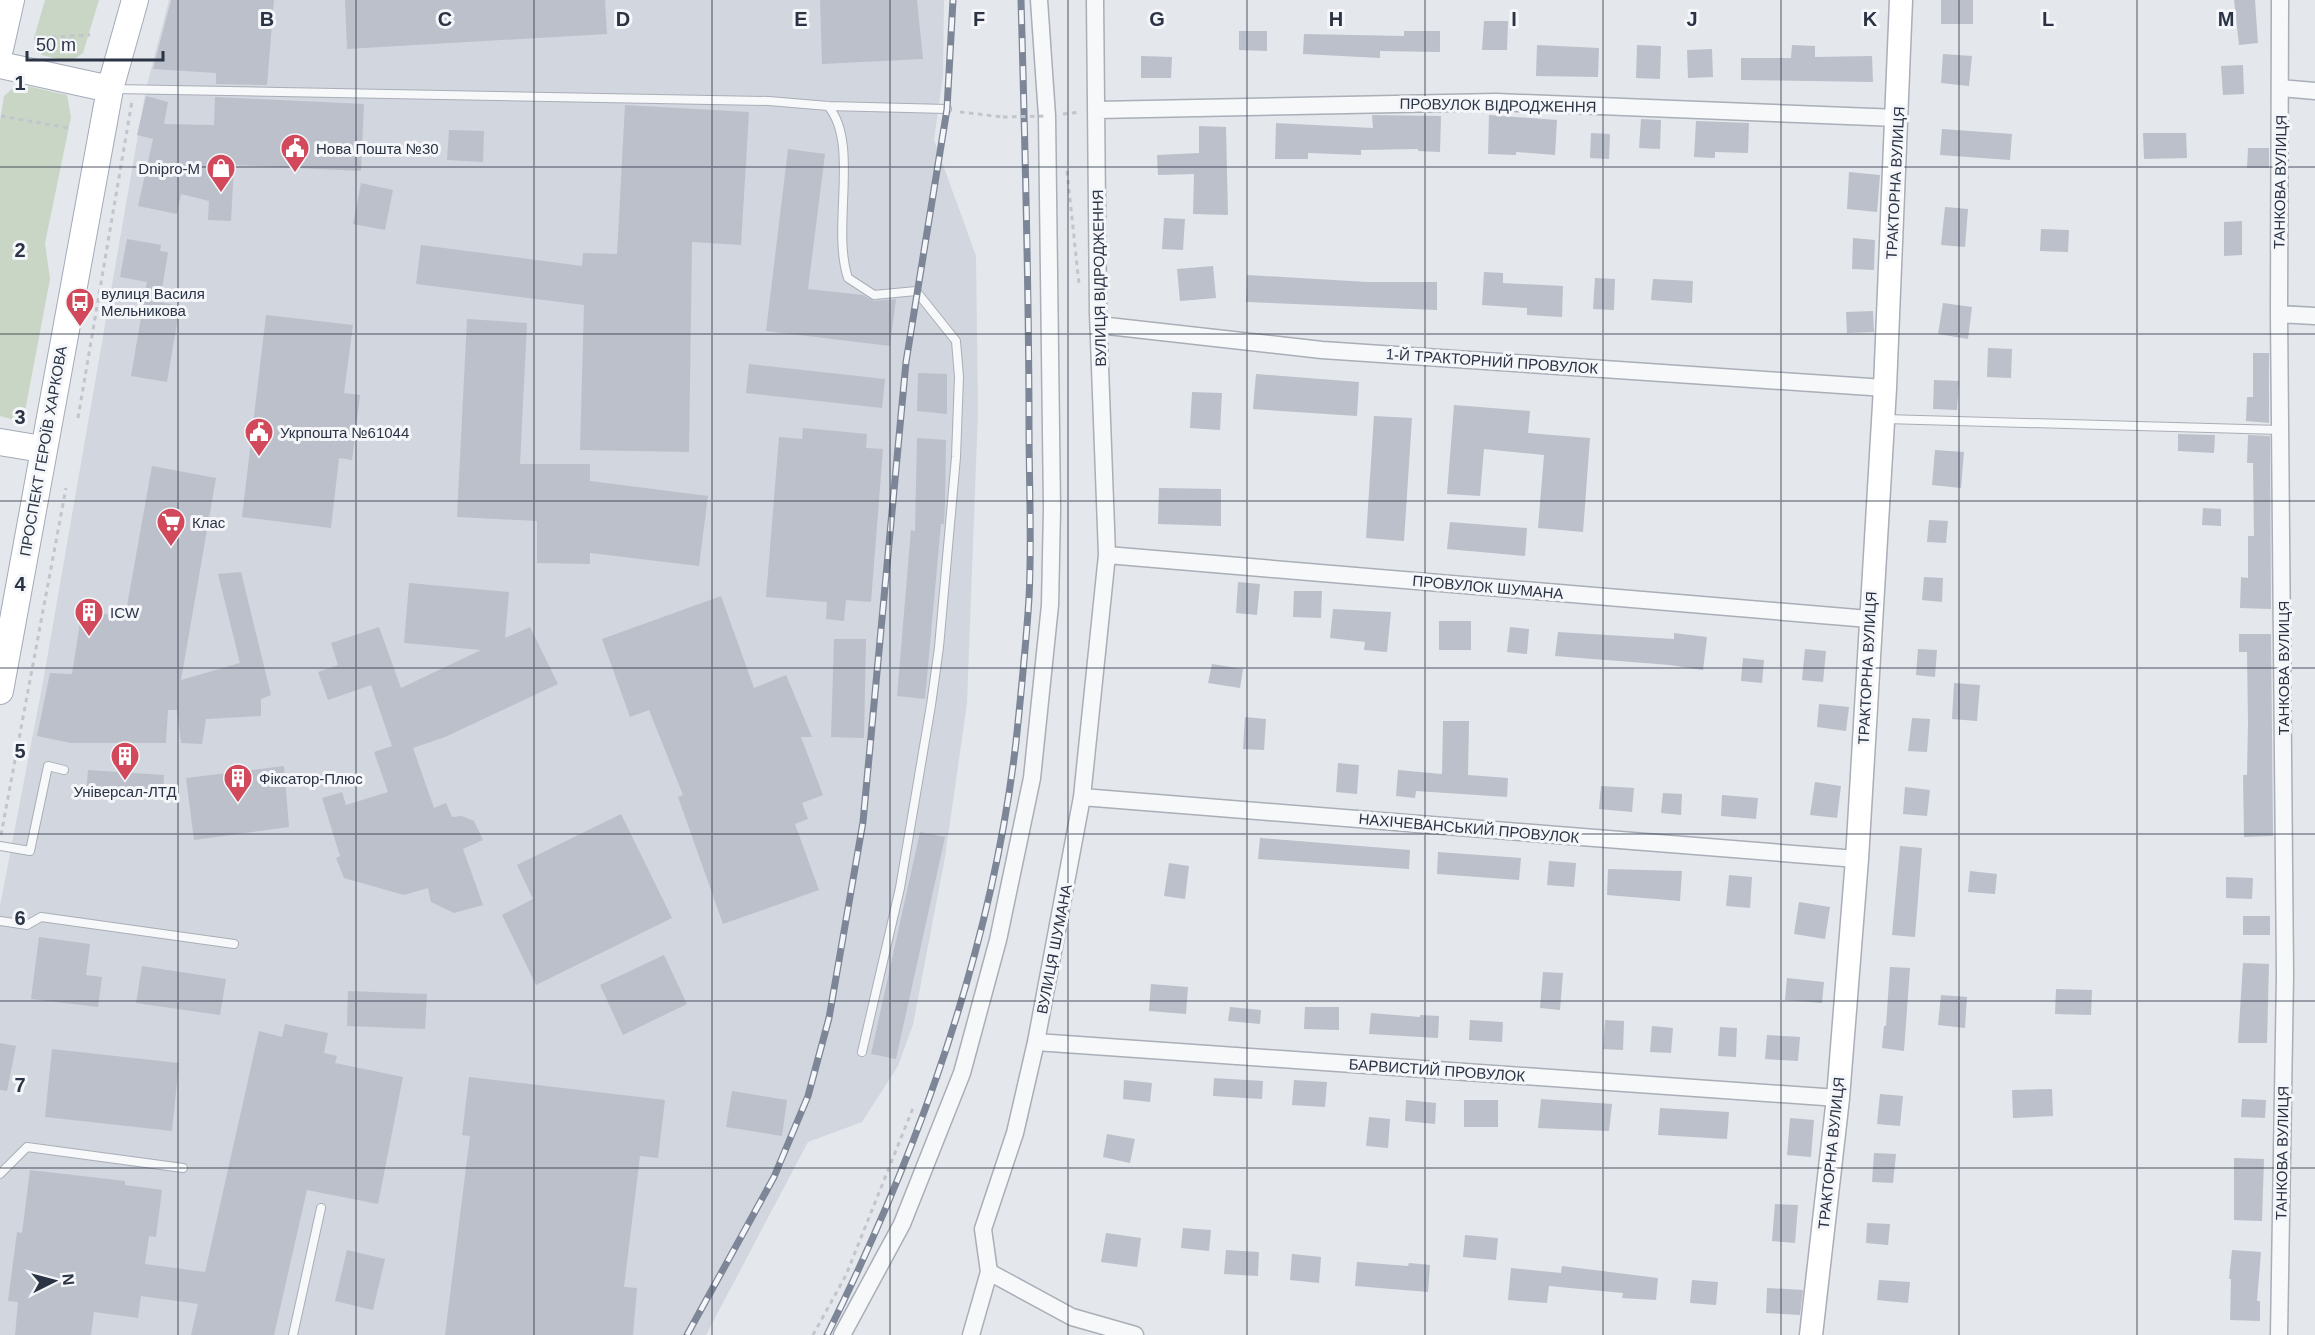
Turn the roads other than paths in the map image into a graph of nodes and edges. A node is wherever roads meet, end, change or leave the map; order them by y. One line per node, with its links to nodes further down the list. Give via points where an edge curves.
1 (11, 0): 7 (main road)
2 (135, 0): 10 (main road, ПРОСПЕКТ ГЕРОЇВ ХАРКОВА)
3 (1039, 0): 41 (street, via 1049,121 1052,553 1032,778 998,940 962,1073 902,1224)
4 (1095, 0): 14 (street, ВУЛИЦЯ ВІДРОДЖЕННЯ)
5 (1901, 0): 15 (street, ТРАКТОРНА ВУЛИЦЯ)
6 (2280, 0): 9 (street, ТАНКОВА ВУЛИЦЯ)
7 (0, 49)
8 (0, 65): 10 (main road)
9 (2281, 88): 11 (street); 16 (street, ТАНКОВА ВУЛИЦЯ)
10 (122, 89): 12 (lane, via 769,101); 23 (main road, ПРОСПЕКТ ГЕРОЇВ ХАРКОВА)
11 (2315, 91)
12 (828, 106): 13 (lane); 34 (lane, via 836,115 843,145 841,242 848,278 874,295 916,291 956,341 959,377 956,457 932,693 900,888)
13 (947, 109)
14 (1097, 110): 15 (street, ПРОВУЛОК ВІДРОДЖЕННЯ, via 1496,102); 18 (street, ВУЛИЦЯ ВІДРОДЖЕННЯ)
15 (1898, 118): 19 (street, ТРАКТОРНА ВУЛИЦЯ)
16 (2279, 314): 17 (street); 21 (street, ТАНКОВА ВУЛИЦЯ)
17 (2315, 316)
18 (1099, 319): 19 (street, 1-Й ТРАКТОРНИЙ ПРОВУЛОК, via 1322,350); 24 (street, ВУЛИЦЯ ВІДРОДЖЕННЯ)
19 (1885, 388): 20 (street, ТРАКТОРНА ВУЛИЦЯ)
20 (1883, 419): 21 (lane); 25 (street, ТРАКТОРНА ВУЛИЦЯ)
21 (2281, 430): 45 (street, ТАНКОВА ВУЛИЦЯ, via 2285,975)
22 (0, 442): 23 (main road)
23 (42, 449): 26 (main road, ПРОСПЕКТ ГЕРОЇВ ХАРКОВА)
24 (1107, 555): 25 (street, ПРОВУЛОК ШУМАНА); 28 (street, ВУЛИЦЯ ШУМАНА)
25 (1869, 619): 30 (street, ТРАКТОРНА ВУЛИЦЯ)
26 (0, 691)
27 (64, 770): 29 (lane, via 48,766 30,851)
28 (1082, 797): 30 (street, НАХІЧЕВАНСЬКИЙ ПРОВУЛОК); 33 (street, ВУЛИЦЯ ШУМАНА)
29 (0, 846)
30 (1857, 859): 35 (street, ТРАКТОРНА ВУЛИЦЯ)
31 (0, 921): 32 (lane, via 27,925 41,917)
32 (234, 944)
33 (1036, 1042): 35 (street, БАРВИСТИЙ ПРОВУЛОК); 39 (street, ВУЛИЦЯ ШУМАНА, via 1015,1133 983,1229)
34 (862, 1052)
35 (1838, 1098): 44 (street, ТРАКТОРНА ВУЛИЦЯ)
36 (183, 1168): 37 (lane, via 27,1147)
37 (0, 1174)
38 (321, 1208): 40 (lane)
39 (989, 1272): 42 (street, ВУЛИЦЯ ШУМАНА); 43 (street, via 1072,1317)
40 (293, 1335)
41 (842, 1335)
42 (971, 1335)
43 (1135, 1335)
44 (1811, 1335)
45 (2279, 1335)

